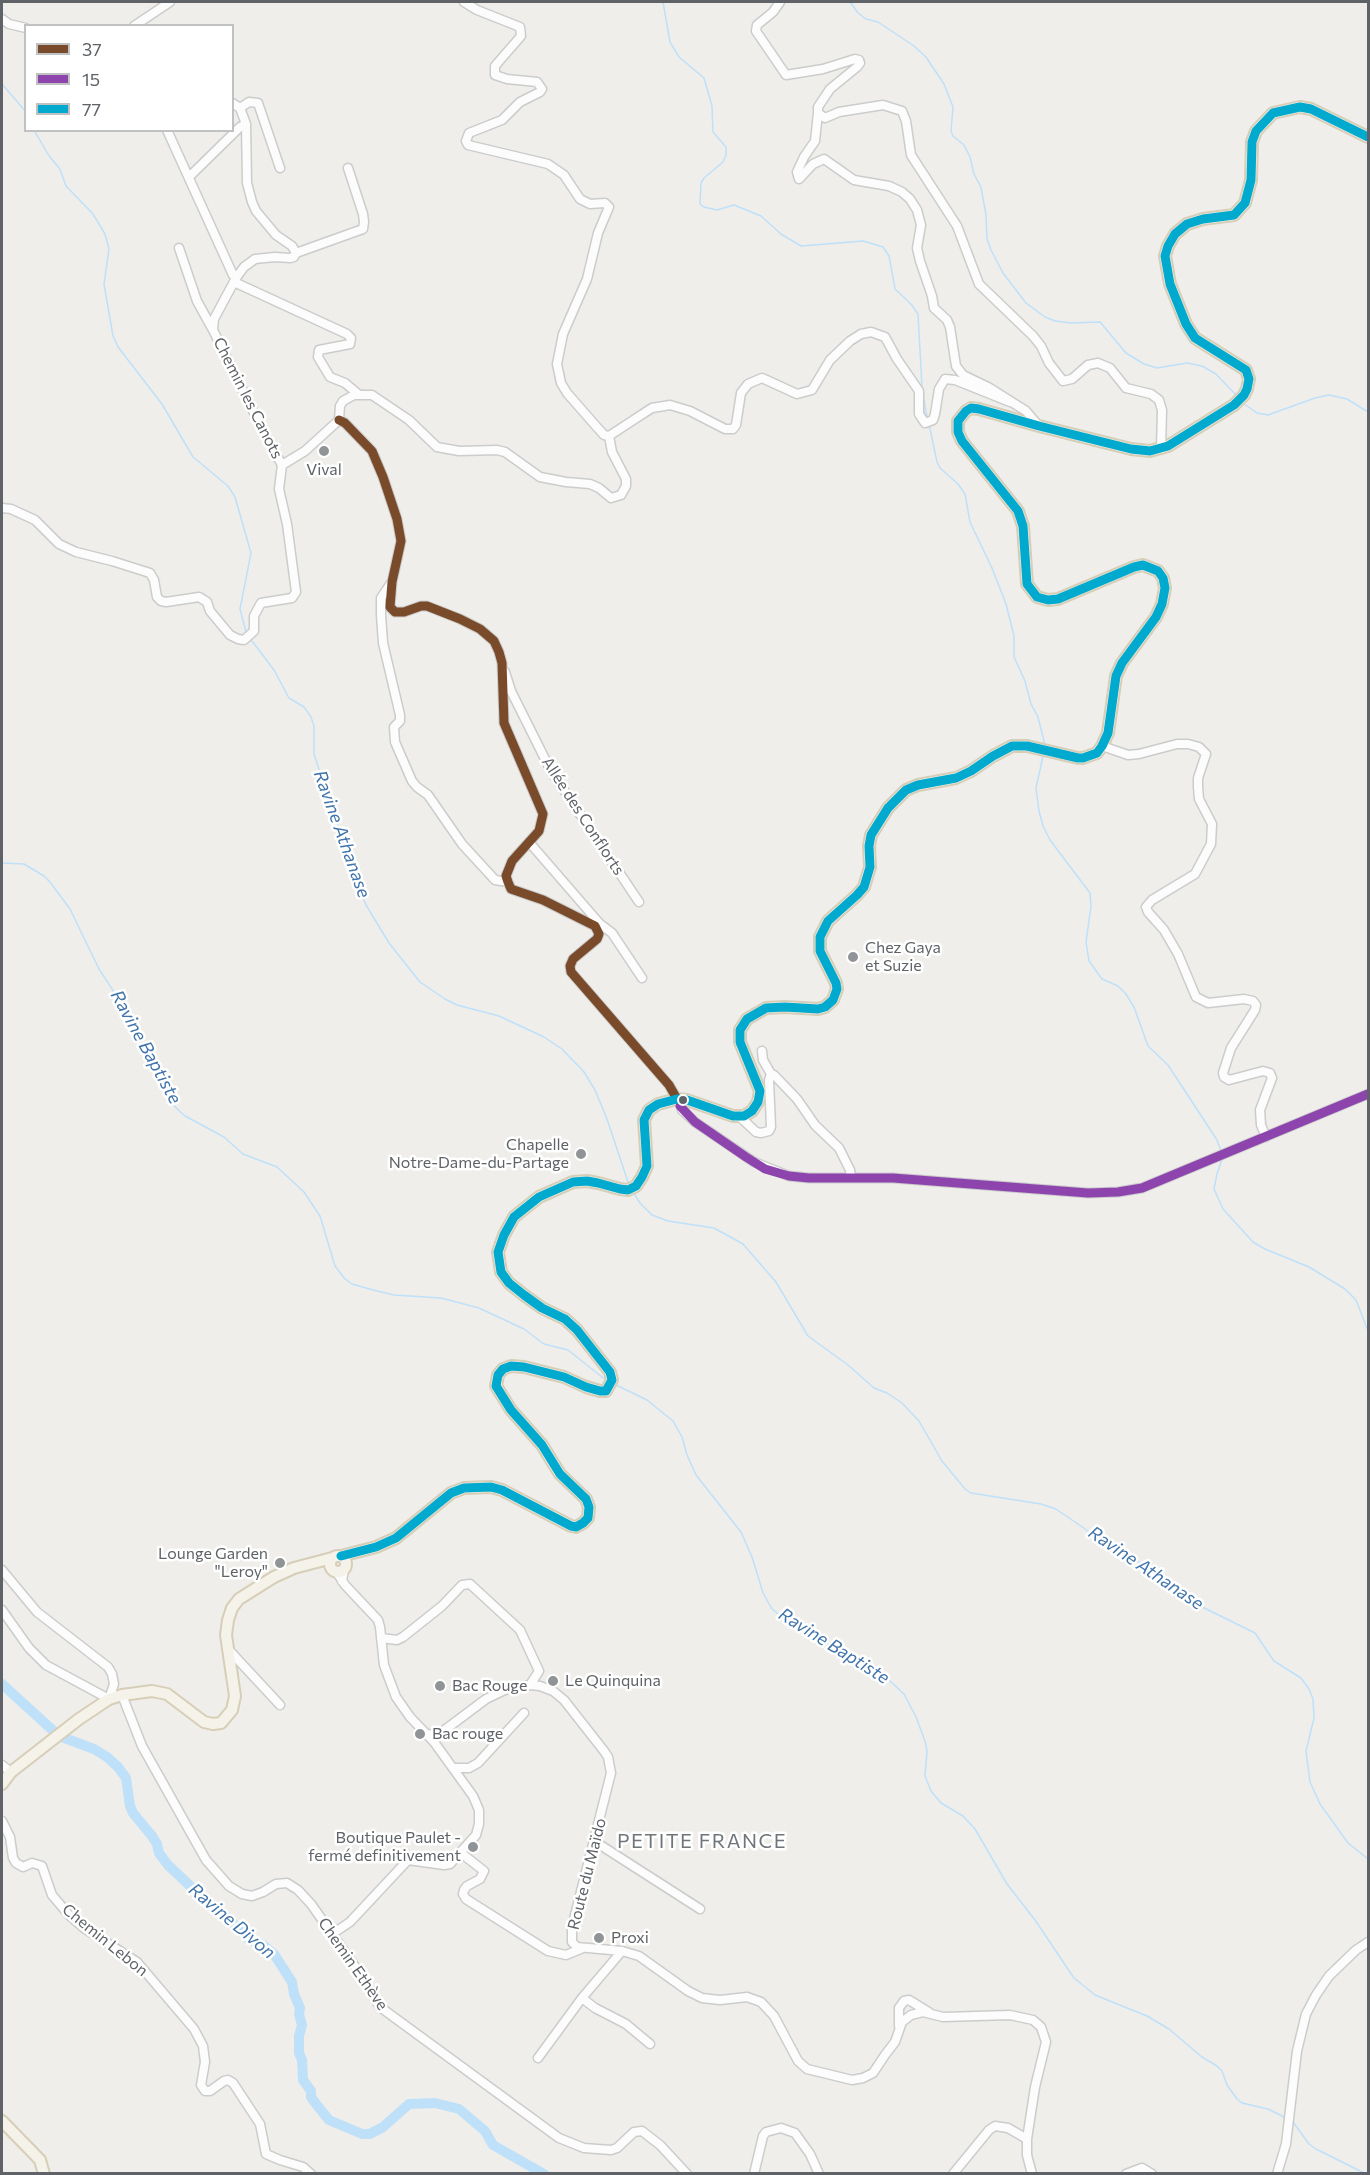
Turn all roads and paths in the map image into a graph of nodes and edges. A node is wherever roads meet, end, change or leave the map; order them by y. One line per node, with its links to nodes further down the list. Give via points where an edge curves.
1 (170, 2): 5 (street)
2 (464, 2): 23 (street, via 520,27 521,36 495,66 495,75 537,82 542,89 520,102 502,120 469,133 468,145 548,164 564,175 580,199 590,204 605,202 609,207 587,279 563,334 557,364 567,393)
3 (780, 2): 8 (street, via 757,25 756,31 786,75 859,60 857,67 830,89)
4 (2, 19): 6 (street)
5 (137, 24)
6 (24, 28)
7 (236, 106): 9 (street); 12 (street, via 258,103)
8 (818, 113): 20 (street, via 815,141 797,172 799,179 824,159 854,180 889,186 910,199 921,225 917,248 920,261 934,308 950,327 956,366 963,375); 24 (street, via 825,118 883,105 902,111 911,155 957,225 979,284 1038,341 1063,381 1098,363 1110,368 1126,388 1159,400)
9 (246, 124): 14 (street); 16 (street, via 247,183 252,202 276,235)
10 (168, 132): 14 (street)
11 (1368, 136): 24 (main road, via 1311,109 1300,107 1273,113 1256,130 1252,142 1251,180 1245,203 1234,215 1187,224 1175,234 1165,256 1186,324 1195,338 1246,370 1249,379 1244,396)
12 (280, 168)
13 (348, 168): 16 (street, Chemin les Canots, via 363,214 363,229)
14 (189, 177): 17 (street)
15 (179, 248): 18 (street, via 197,301)
16 (296, 253): 17 (street, Chemin les Canots, via 290,258 255,260)
17 (235, 280): 18 (street, Chemin les Canots, via 214,319); 19 (street, via 347,334 350,344 319,350 318,357 330,377)
18 (213, 330): 25 (street, Chemin les Canots)
19 (358, 394): 21 (street, via 342,401); 23 (street, via 380,399 437,447 505,452 540,477 590,484 611,498 621,495 626,479 612,452)
20 (1010, 402): 22 (street, via 1026,411); 23 (street, via 945,379 933,420 925,423 919,414 920,391 885,337 871,332 840,350 812,390 797,394 762,378 748,384 741,393 733,429 665,405 652,408)
21 (339, 420): 25 (street, Chemin les Canots, via 305,451); 27 (street, via 372,451 390,496 401,541)
22 (1039, 426): 24 (main road, via 1131,449); 29 (main road, via 971,408 958,421 962,441 1021,520 1031,591 1042,599 1058,598 1143,565 1158,571 1165,588 1156,617 1116,676 1108,733)
23 (609, 436)
24 (1161, 449)
25 (282, 465): 26 (street, via 279,489 296,592 292,598 261,603 254,616 254,631 244,640 223,628 207,602 198,597 161,600 150,573 76,552 59,544 35,520)
26 (2, 508)
27 (392, 582): 28 (street, via 390,607 395,612 427,606 460,619 494,641); 31 (street, via 381,597 381,615 383,643 400,715 394,727 395,742 412,781 428,795 462,844 495,880)
28 (502, 663): 30 (street, via 504,723 543,814 539,831); 32 (street, Allée des Conflorts, via 511,692 551,771)
29 (1102, 746): 38 (main road, via 1097,753 1083,758 1012,746 956,778 906,790 888,808 871,836 870,867 864,886 828,921 820,937 820,951 836,983 833,1000 818,1009 766,1008 743,1024 740,1042 760,1091 756,1107); 39 (street, via 1128,755 1188,744 1200,747 1206,754 1198,787 1199,799 1212,824 1211,844 1195,874 1152,900 1146,908 1178,954 1196,997 1208,1003 1244,999 1256,1005 1230,1048 1223,1073 1229,1080 1263,1071 1270,1073 1272,1078 1260,1110)
30 (529, 842): 31 (street, via 512,861 506,876); 33 (street, via 612,933)
31 (508, 882): 37 (street, via 512,889 596,926 597,939 573,959 571,972)
32 (639, 902)
33 (642, 978)
34 (762, 1051): 35 (street)
35 (771, 1074): 38 (street, via 769,1131 756,1132); 40 (street, via 839,1148)
36 (1368, 1094): 39 (street)
37 (678, 1099): 38 (main road); 40 (street, via 682,1110 695,1122 765,1168 798,1178); 41 (main road, via 657,1104 646,1114 647,1166 636,1186 628,1190 598,1182 573,1182 539,1197 514,1217 498,1252 501,1272 509,1283 542,1308 565,1319 610,1372 610,1385 600,1391 524,1367 503,1369 496,1380 507,1405 531,1431 560,1474 586,1499 588,1518 576,1527 571,1526 502,1490 464,1488 451,1493 396,1538 355,1554)
38 (740, 1117)
39 (1266, 1137): 40 (street, via 1142,1188 1118,1192)
40 (851, 1177)
41 (339, 1566): 44 (street, via 378,1620); 45 (main road, via 318,1562 294,1568 239,1599 228,1620)
42 (2, 1570): 48 (street, via 37,1612 108,1667 114,1684)
43 (2, 1610): 48 (street, via 46,1665)
44 (381, 1638): 46 (street, via 403,1637 442,1606 462,1584 470,1584 520,1630 539,1671); 51 (street, via 390,1684 401,1706)
45 (227, 1649): 47 (main road, via 235,1696 232,1710 221,1723 204,1722 167,1694 152,1691); 49 (street)
46 (530, 1685): 51 (street, via 495,1694 448,1730 438,1735); 57 (street, Route du Maïdo, via 553,1691 564,1700 608,1757 611,1779)
47 (123, 1695): 48 (main road); 60 (street, Chemin Ethève, via 142,1746 216,1873 229,1886 252,1896 286,1883 311,1904)
48 (109, 1699): 54 (main road)
49 (280, 1705)
50 (524, 1713): 53 (street, via 478,1763 469,1768)
51 (426, 1734): 53 (street)
52 (2, 1765): 54 (street)
53 (453, 1768): 58 (street, via 479,1810 476,1835)
54 (11, 1772): 55 (main road)
55 (2, 1784)
56 (2, 1821): 72 (street, Chemin Lebon, via 16,1863 23,1867 32,1863 42,1866 52,1895 69,1915 137,1962 194,2029 203,2046 201,2085 205,2091 224,2080 233,2083 260,2124 266,2154 303,2167)
57 (594, 1841): 59 (street); 62 (street, Route du Maïdo, via 571,1935 572,1942)
58 (461, 1853): 60 (street, via 444,1865 408,1860 350,1922); 62 (street, via 484,1871 480,1879 464,1890 466,1899 548,1951 566,1955)
59 (700, 1909)
60 (332, 1934): 73 (street, Chemin Ethève, via 380,2007 560,2138 584,2148 611,2150 634,2132 642,2131)
61 (1368, 1942): 80 (street, via 1329,1976 1306,2014 1297,2051 1286,2144)
62 (583, 1948): 63 (street, Route du Maïdo)
63 (622, 1952): 64 (street); 66 (street, Route du Maïdo, via 639,1956 702,1998 747,1997 761,2002 807,2069 852,2080 863,2078 873,2073)
64 (582, 1998): 67 (street, via 626,2024); 68 (street)
65 (930, 2014): 66 (street, Route du Maïdo, via 911,2015); 66 (street, via 909,2000 904,2001 899,2008); 70 (street, Route du Maïdo, via 1010,2014 1033,2020 1041,2027 1046,2042)
66 (899, 2030)
67 (650, 2044)
68 (538, 2058)
69 (2, 2121): 71 (main road, via 40,2160)
70 (1028, 2139): 76 (street, via 995,2126); 77 (street, Route du Maïdo)
71 (44, 2174)
72 (311, 2174)
73 (687, 2174)
74 (754, 2174): 75 (street, via 763,2136 781,2128 795,2133)
75 (819, 2174)
76 (953, 2174)
77 (1032, 2174)
78 (1125, 2174): 79 (street, via 1142,2168)
79 (1152, 2174)
80 (1277, 2174)

